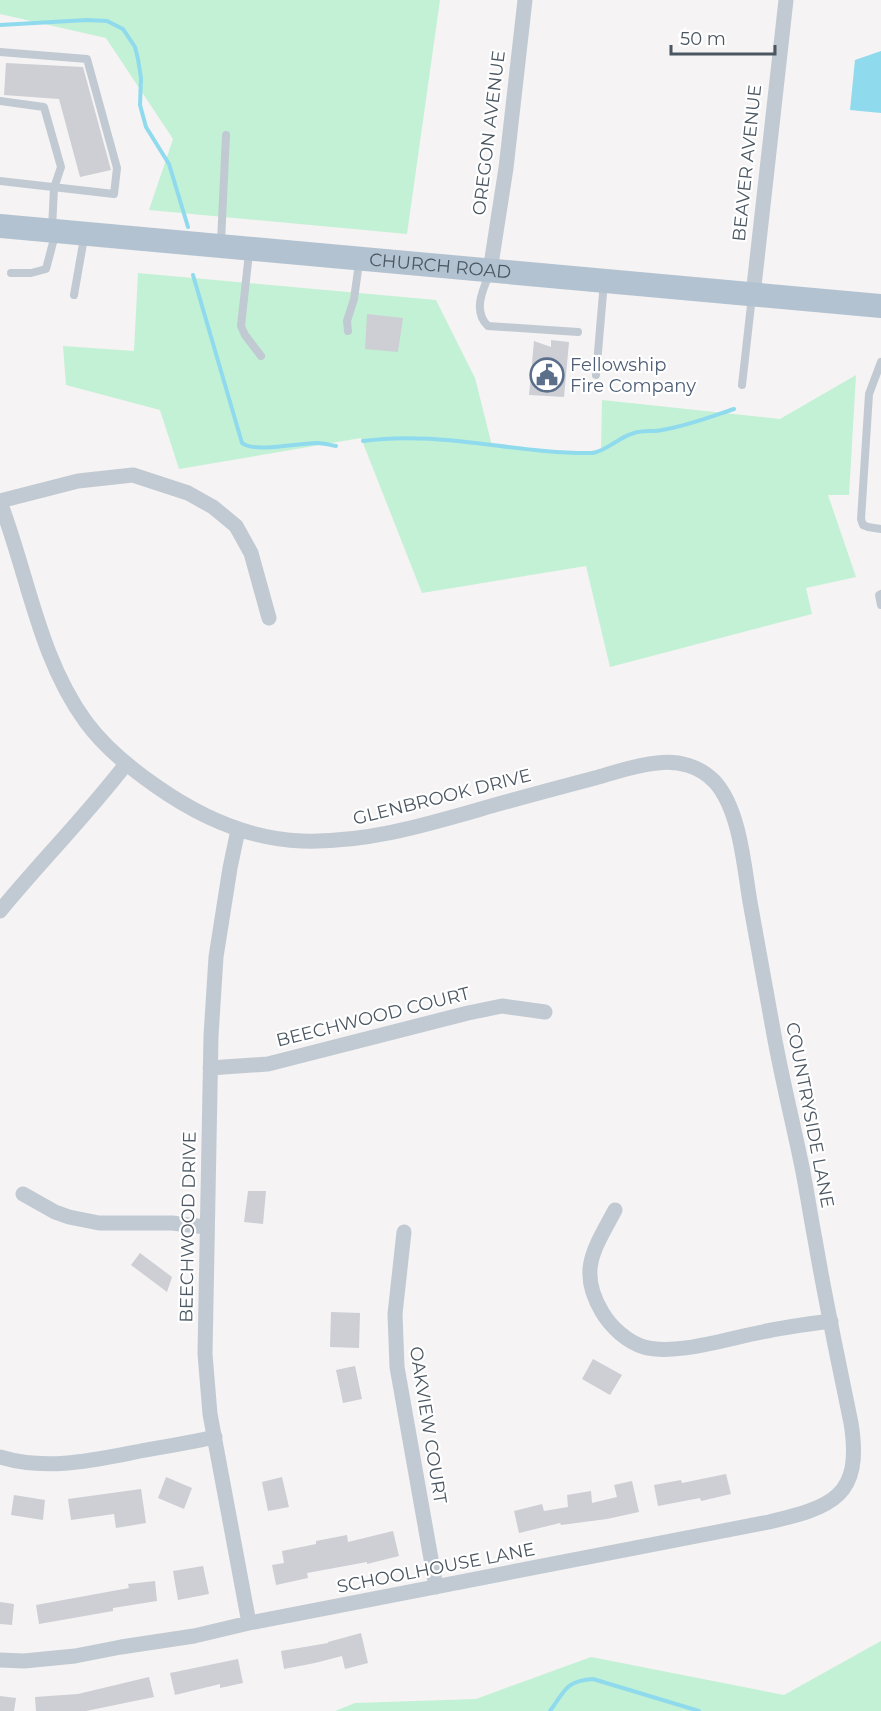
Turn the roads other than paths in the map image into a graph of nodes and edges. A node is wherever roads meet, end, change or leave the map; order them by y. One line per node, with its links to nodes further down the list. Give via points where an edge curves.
1 (525, 0): 14 (street, OREGON AVENUE)
2 (786, 0): 18 (street, BEAVER AVENUE)
3 (0, 52): 7 (lane, via 87,59 117,168 114,194)
4 (0, 101): 7 (lane, via 44,107 61,167)
5 (226, 135): 11 (lane)
6 (0, 181): 7 (lane)
7 (54, 188): 9 (lane)
8 (0, 226): 9 (main road, CHURCH ROAD)
9 (54, 231): 10 (main road, CHURCH ROAD); 15 (lane, via 46,270)
10 (84, 233): 11 (main road, CHURCH ROAD); 17 (lane)
11 (221, 246): 12 (main road, CHURCH ROAD)
12 (249, 249): 13 (main road, CHURCH ROAD); 22 (lane, via 241,326)
13 (359, 259): 14 (main road, CHURCH ROAD); 20 (lane)
14 (490, 270): 16 (main road, CHURCH ROAD); 21 (lane, via 480,300 483,321 489,326)
15 (11, 273)
16 (604, 281): 18 (main road, CHURCH ROAD); 24 (lane)
17 (74, 295)
18 (753, 295): 19 (main road, CHURCH ROAD); 25 (lane)
19 (881, 306)
20 (348, 331)
21 (578, 332)
22 (261, 356)
23 (881, 362): 27 (lane, via 869,394 861,519 863,525)
24 (596, 375)
25 (742, 385)
26 (0, 502): 30 (street, via 78,481 134,475 188,493 236,526 251,553); 31 (street, GLENBROOK DRIVE, via 58,673 88,725)
27 (881, 529)
28 (881, 594): 29 (lane)
29 (881, 605)
30 (269, 618)
31 (126, 764): 33 (street, GLENBROOK DRIVE, via 178,801); 34 (street)
32 (714, 780): 33 (street, GLENBROOK DRIVE, via 691,766 657,763 362,838 301,841); 41 (street, COUNTRYSIDE LANE, via 727,800 742,856)
33 (238, 830): 36 (street, BEECHWOOD DRIVE, via 216,957)
34 (0, 911)
35 (544, 1012): 36 (street, BEECHWOOD COURT, via 502,1006 268,1064)
36 (210, 1068): 39 (street, BEECHWOOD DRIVE)
37 (23, 1194): 39 (street, via 69,1217)
38 (615, 1210): 41 (street, via 591,1255 591,1287 605,1318 629,1340 659,1349 676,1348)
39 (206, 1227): 42 (street, BEECHWOOD DRIVE, via 206,1373)
40 (404, 1232): 45 (street, OAKVIEW COURT, via 395,1314 397,1367)
41 (831, 1321): 44 (street, COUNTRYSIDE LANE, via 854,1441)
42 (215, 1437): 43 (street, via 64,1464 28,1464); 46 (street, BEECHWOOD DRIVE)
43 (0, 1457)
44 (853, 1463): 45 (street, SCHOOLHOUSE LANE, via 848,1482 830,1502 802,1514)
45 (436, 1587): 46 (street, SCHOOLHOUSE LANE)
46 (249, 1623): 47 (street, SCHOOLHOUSE LANE, via 75,1656)
47 (0, 1660)

